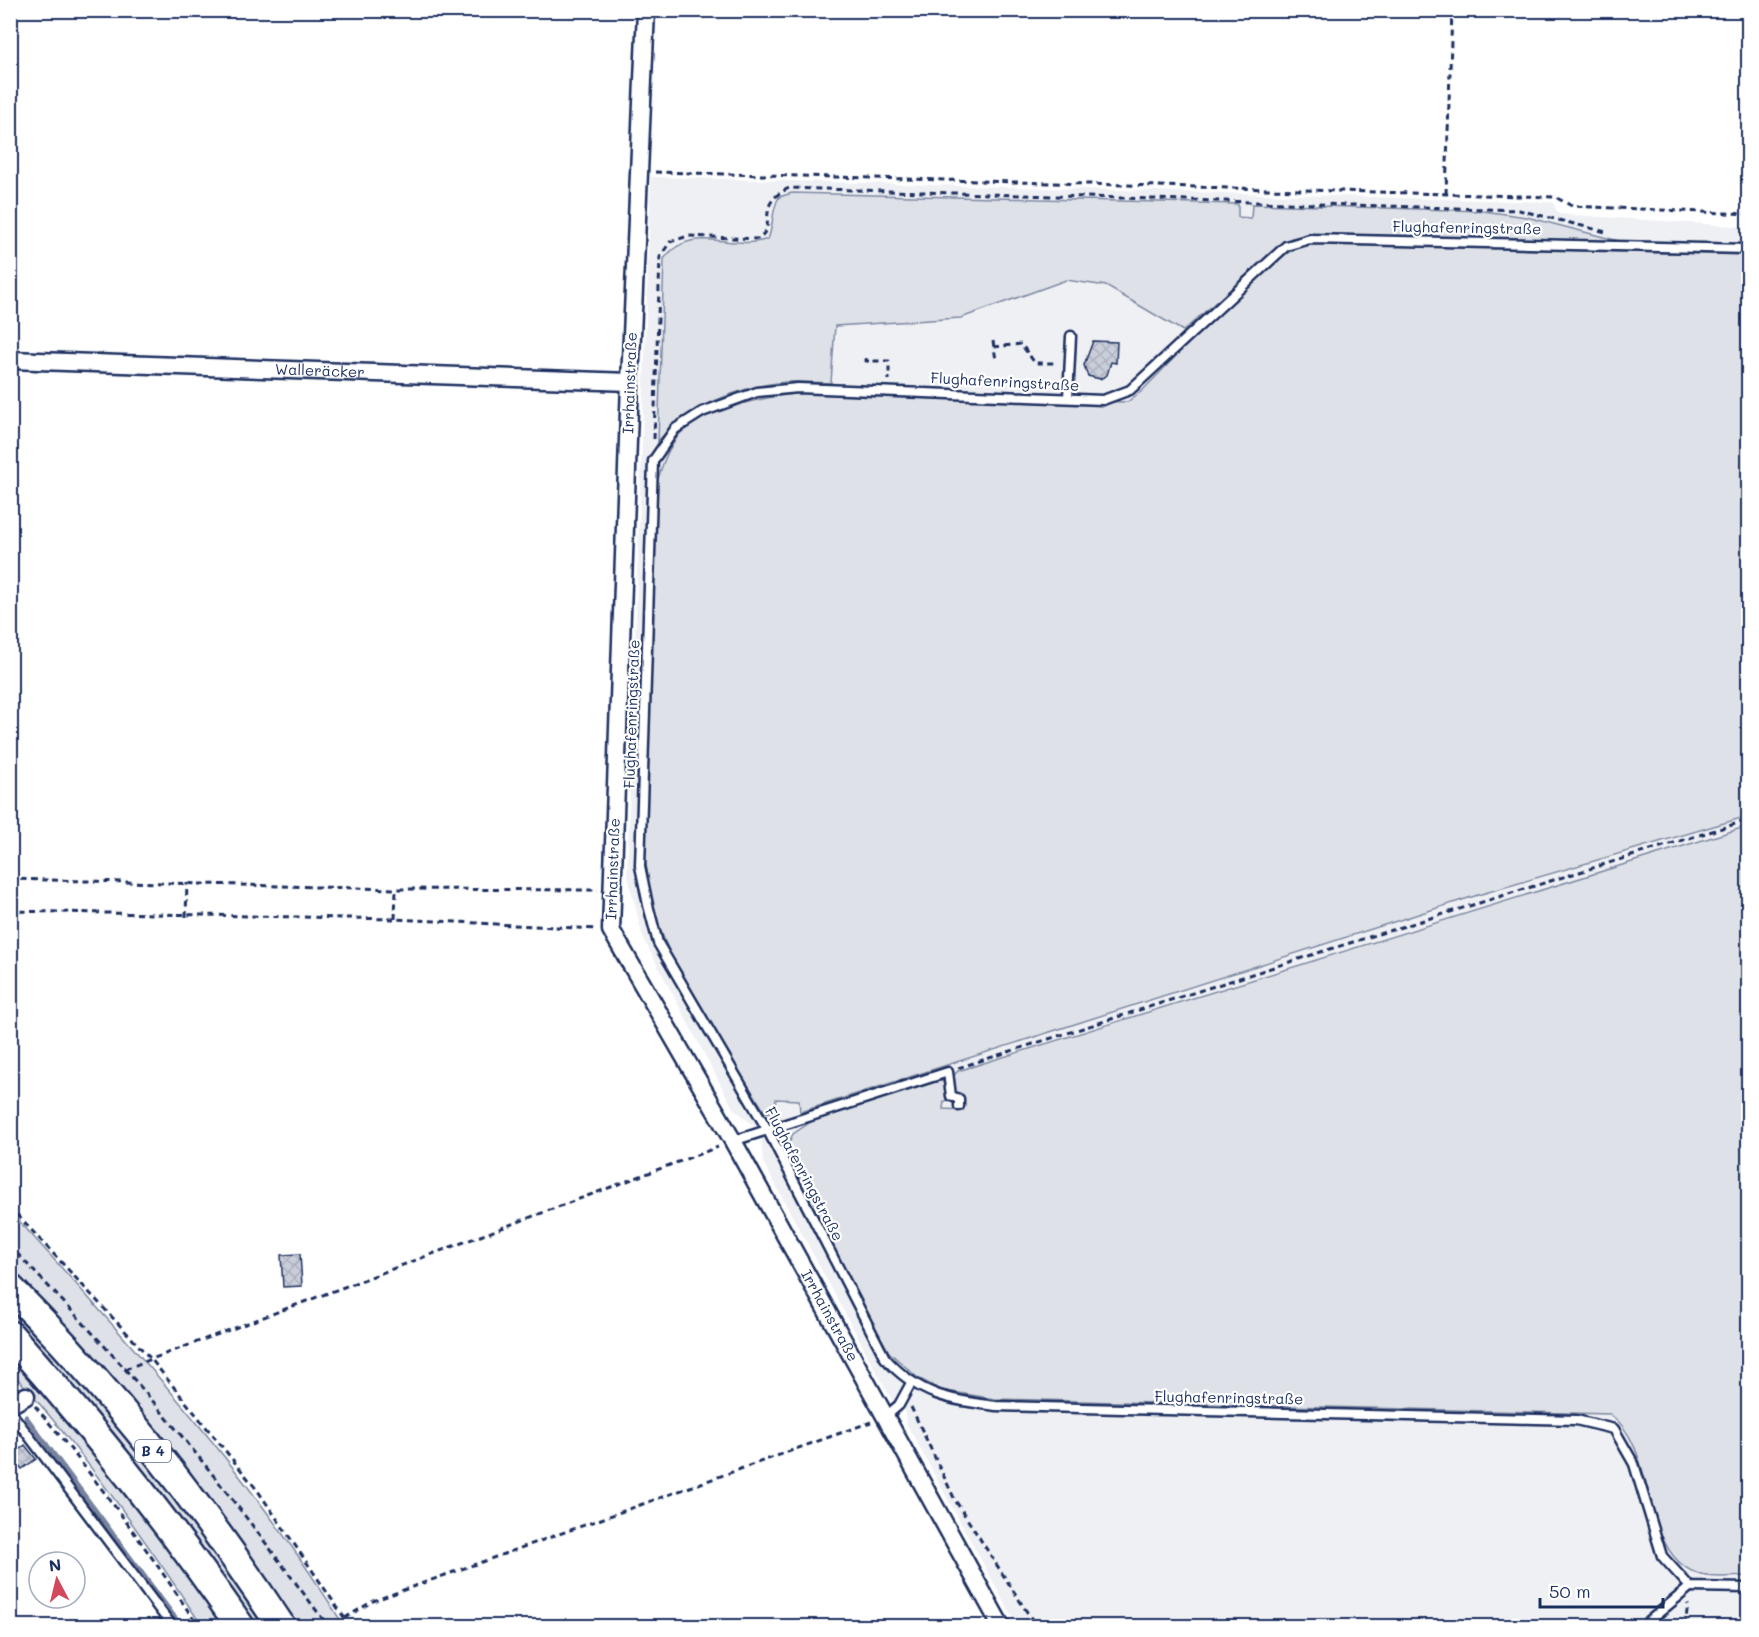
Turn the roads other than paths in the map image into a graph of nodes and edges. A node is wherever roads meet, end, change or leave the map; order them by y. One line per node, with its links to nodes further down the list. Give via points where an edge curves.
1 (646, 10): 5 (street, Irrhainstraße)
2 (1749, 249): 6 (lane, Flughafenringstraße, via 1310,239 1286,246 1130,390 1103,400)
3 (1071, 336): 6 (lane)
4 (10, 360): 5 (street, Walleräcker)
5 (630, 382): 9 (street, Irrhainstraße, via 611,930)
6 (1068, 398): 8 (lane, Flughafenringstraße, via 798,388 757,392 702,412 675,429 653,461 640,866 658,943)
7 (959, 1106): 8 (lane, via 959,1099 951,1096 948,1072)
8 (766, 1129): 9 (lane); 12 (lane, Flughafenringstraße, via 885,1358)
9 (734, 1141): 16 (street, Irrhainstraße)
10 (10, 1288): 21 (main road, B 4, via 144,1439)
11 (10, 1335): 20 (main road, B 4, via 132,1477)
12 (911, 1383): 16 (lane, via 899,1405); 17 (lane, Flughafenringstraße, via 931,1393 996,1406 1576,1420 1614,1429 1634,1464 1662,1556)
13 (26, 1396): 14 (street)
14 (10, 1405)
15 (10, 1411): 19 (lane)
16 (885, 1417): 22 (street, Irrhainstraße)
17 (1690, 1587): 18 (lane); 23 (lane)
18 (1749, 1588)
19 (172, 1626)
20 (240, 1626)
21 (280, 1626)
22 (1001, 1626)
23 (1643, 1626)

